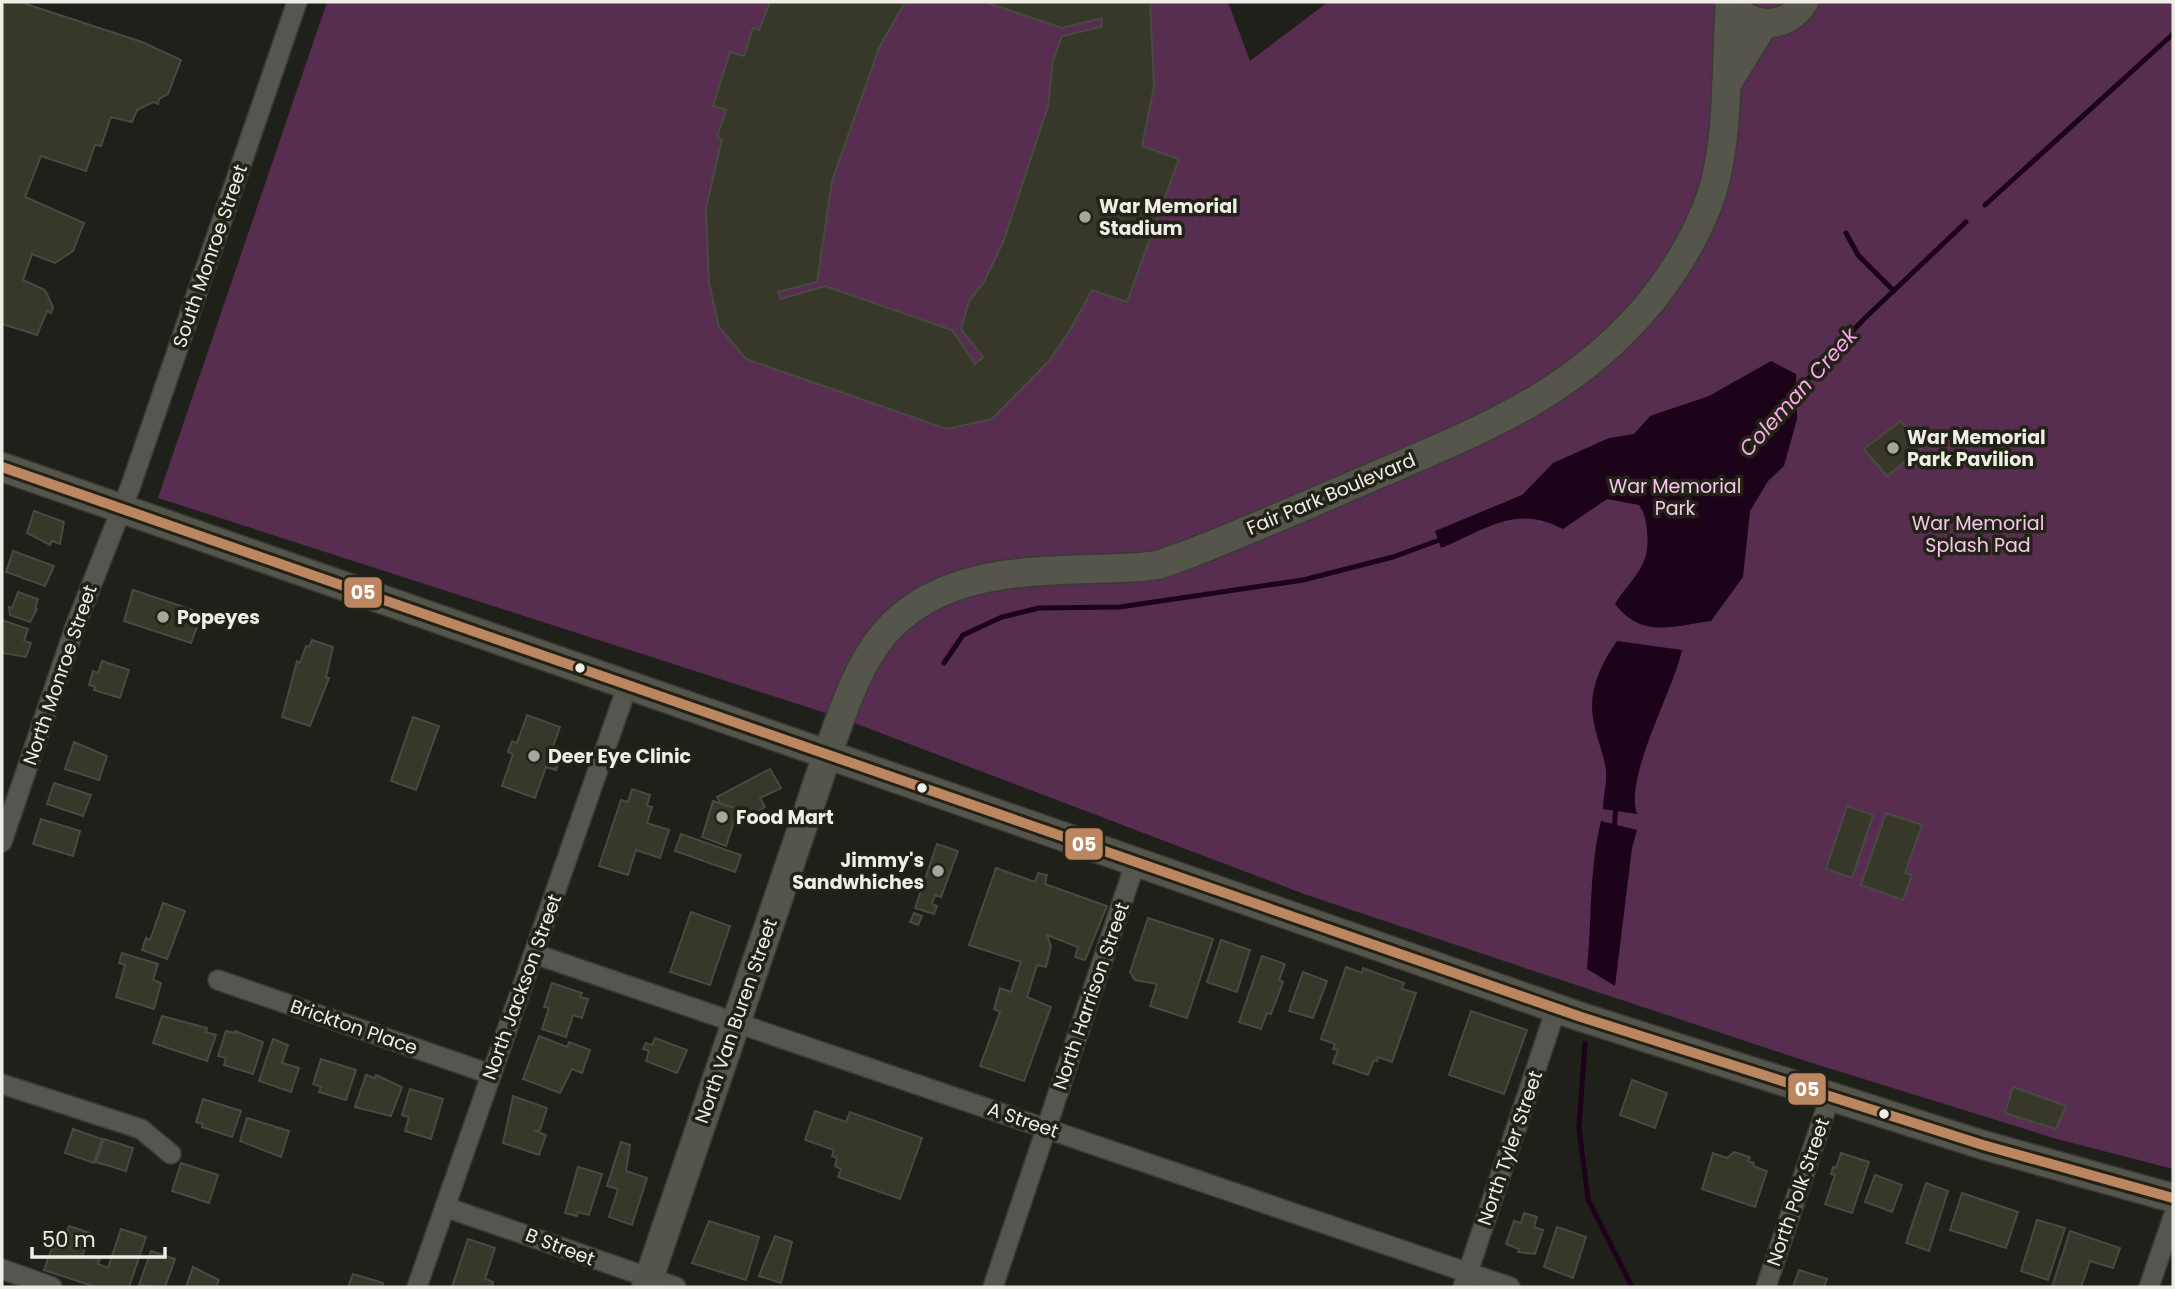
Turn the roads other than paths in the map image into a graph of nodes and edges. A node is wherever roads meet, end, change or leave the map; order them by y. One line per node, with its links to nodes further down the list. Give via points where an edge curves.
1 (297, 2): 7 (street, South Monroe Street)
2 (1804, 2): 4 (main road, via 1792,16)
3 (1730, 3): 4 (main road, Fair Park Boulevard, via 1750,20); 5 (main road, Fair Park Boulevard)
4 (1764, 24): 5 (main road, Fair Park Boulevard)
5 (1726, 85): 9 (main road, Fair Park Boulevard, via 1718,171 1684,257 1624,332 1584,369 1545,397 1488,427 1168,562 990,577 934,594 884,634 861,671)
6 (2, 467): 7 (main road)
7 (121, 509): 8 (main road); 10 (street, North Monroe Street, via 75,624)
8 (627, 687): 9 (main road); 12 (street, North Jackson Street)
9 (827, 755): 11 (main road); 15 (main road, North Van Buren Street)
10 (2, 842)
11 (1135, 864): 14 (main road); 19 (street, North Harrison Street)
12 (535, 954): 15 (street, A Street); 16 (street, North Jackson Street)
13 (218, 980): 16 (street, Brickton Place)
14 (1556, 1009): 18 (main road); 25 (street, North Tyler Street)
15 (736, 1023): 19 (street, A Street); 26 (main road, North Van Buren Street)
16 (490, 1074): 22 (street, North Jackson Street)
17 (2, 1084): 20 (street, via 141,1129)
18 (1830, 1097): 21 (main road); 32 (street, North Polk Street)
19 (1047, 1128): 25 (street, A Street); 30 (street, North Harrison Street)
20 (171, 1154)
21 (2173, 1198)
22 (445, 1208): 26 (street, B Street, via 505,1226); 28 (street, North Jackson Street)
23 (2173, 1217): 33 (street)
24 (2, 1269): 27 (street)
25 (1465, 1280): 31 (street, A Street)
26 (647, 1283): 29 (street, B Street)
27 (52, 1287)
28 (416, 1287)
29 (676, 1287)
30 (993, 1287)
31 (1510, 1287)
32 (1766, 1287)
33 (2149, 1287)

